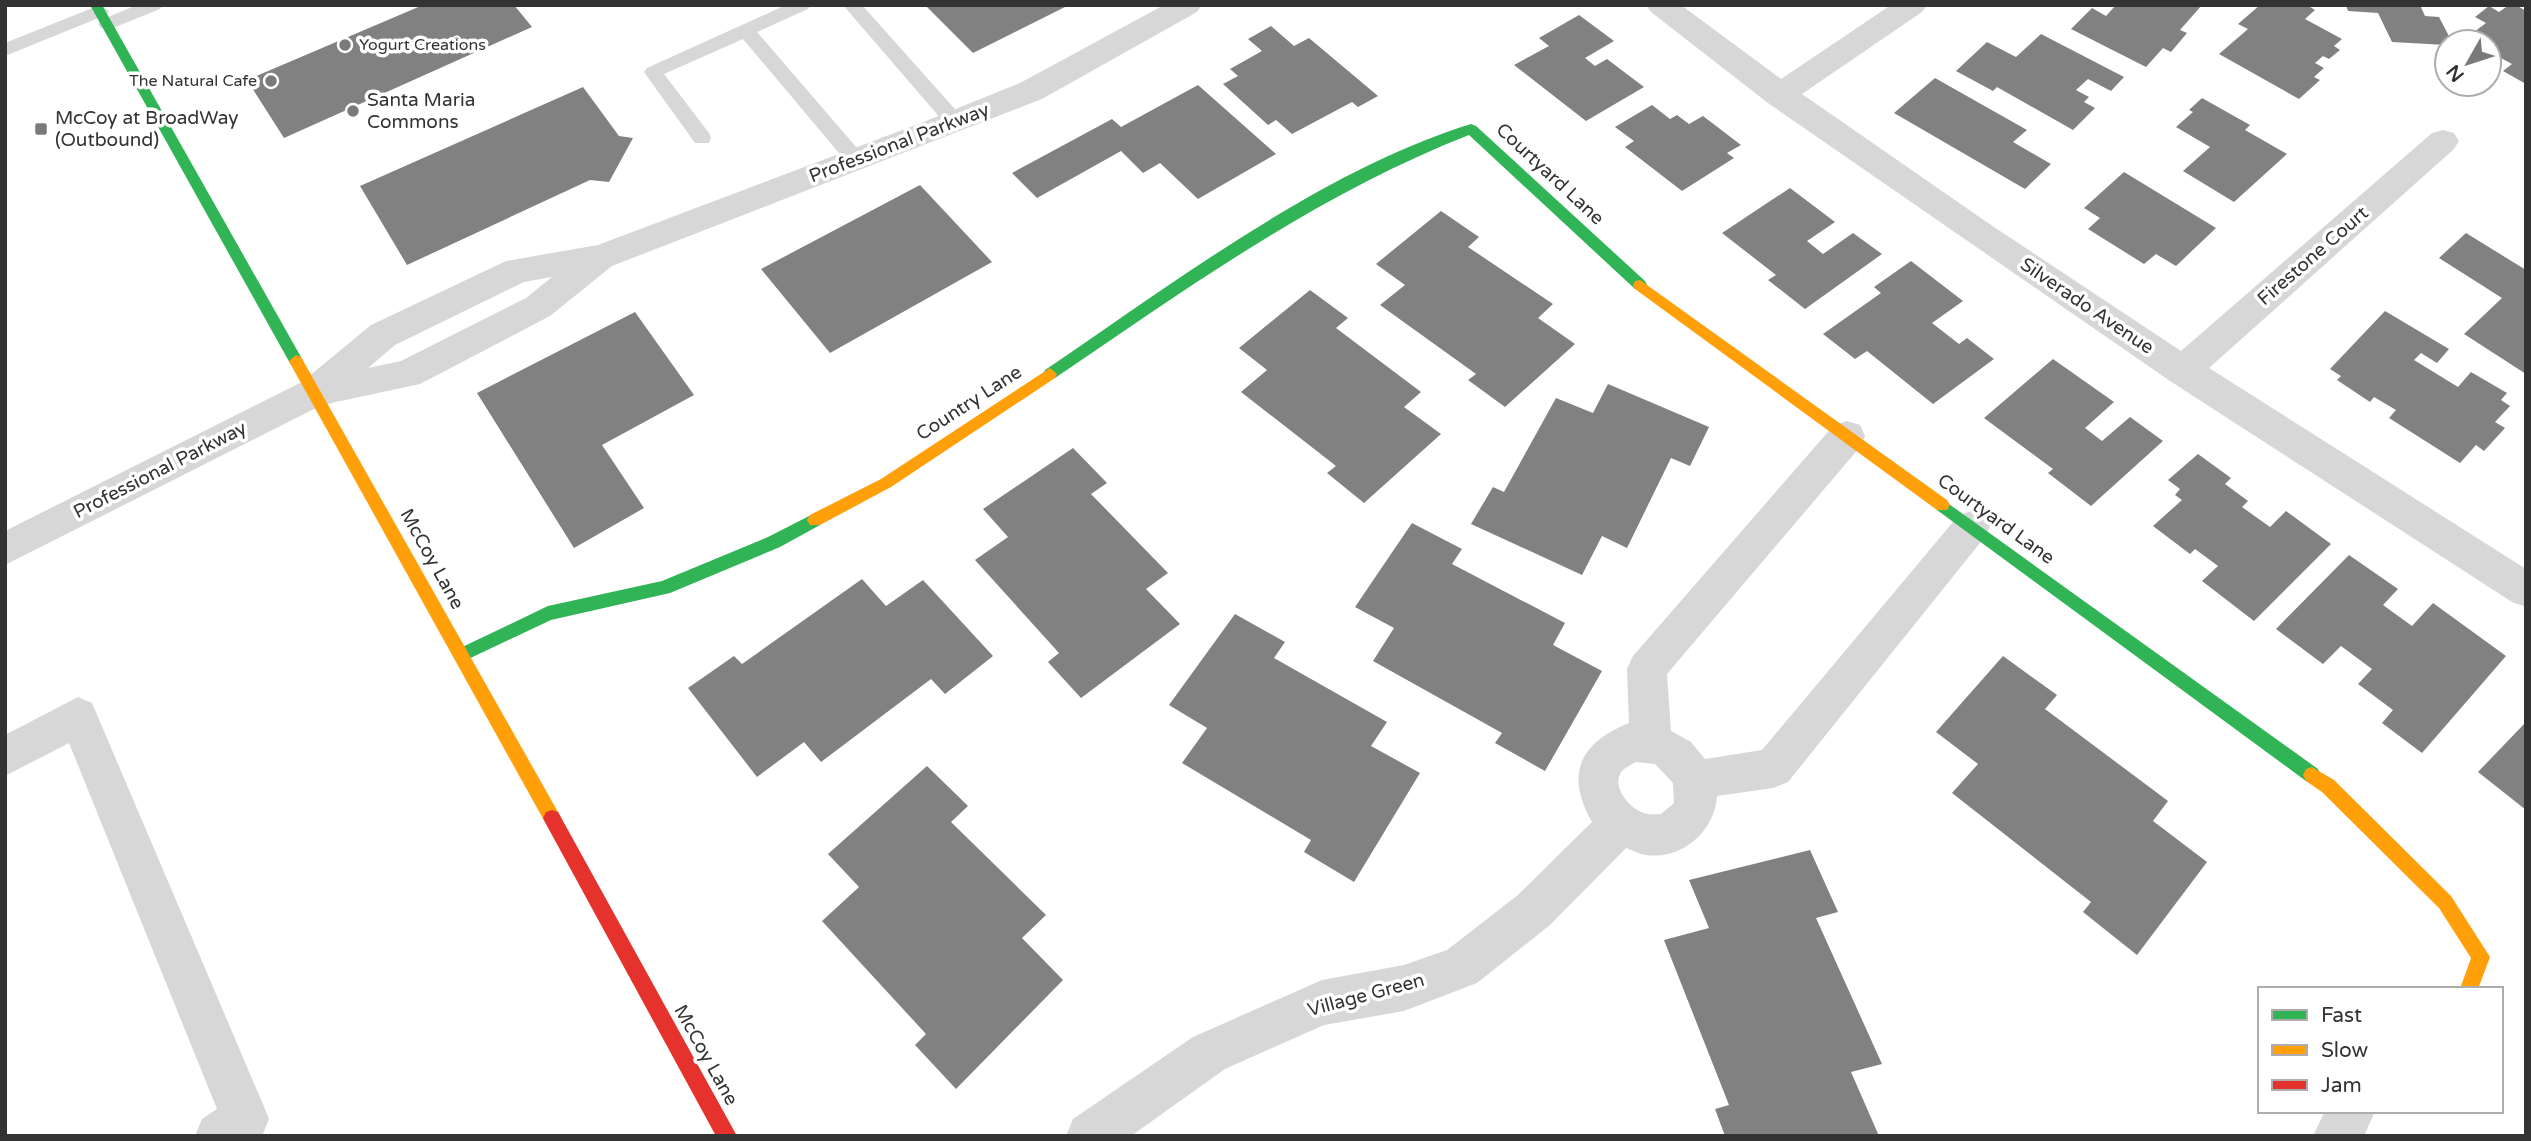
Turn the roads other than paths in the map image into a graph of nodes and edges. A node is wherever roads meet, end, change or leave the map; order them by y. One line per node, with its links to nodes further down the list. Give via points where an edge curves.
1 (154, 5): 7 (lane)
2 (802, 5): 8 (lane)
3 (852, 5): 11 (lane)
4 (1187, 5): 11 (street, Professional Parkway, via 1031,91)
5 (1661, 5): 10 (street, Silverado Avenue)
6 (1912, 5): 10 (street)
7 (101, 14): 9 (lane); 18 (street, McCoy Lane)
8 (746, 31): 13 (lane, via 653,72); 15 (lane)
9 (5, 50)
10 (1779, 95): 17 (street, Silverado Avenue)
11 (955, 122): 15 (street, Professional Parkway)
12 (1471, 129): 19 (street, Courtyard Lane, via 1640,285); 23 (street, Country Lane, via 1425,145 1300,208 886,483 797,530 664,588 548,613)
13 (702, 138)
14 (2443, 141): 17 (street, Firestone Court)
15 (856, 160): 16 (street, Professional Parkway)
16 (601, 257): 18 (street, Professional Parkway, via 538,307 408,374); 18 (street, Professional Parkway, via 505,276 383,335)
17 (2182, 371): 22 (street, Silverado Avenue)
18 (314, 392): 21 (street, Professional Parkway); 23 (street, McCoy Lane)
19 (1847, 436): 20 (street, Courtyard Lane); 24 (street, via 1647,669)
20 (1971, 527): 26 (street, via 1773,768); 28 (street, Courtyard Lane, via 2328,786 2445,902 2481,957)
21 (5, 549)
22 (2526, 590)
23 (462, 655): 31 (street, McCoy Lane)
24 (1651, 743): 26 (street, via 1668,749 1686,765); 27 (street, via 1616,748 1597,776 1598,794)
25 (5, 757): 30 (street, via 78,716 245,1119)
26 (1694, 780): 27 (street, via 1697,801 1692,816 1681,827 1667,835 1643,835)
27 (1620, 824): 32 (street, Village Green, via 1534,910 1461,967 1404,988 1322,1003 1209,1053)
28 (2470, 987)
29 (2351, 1113): 33 (street)
30 (219, 1136)
31 (727, 1136)
32 (1090, 1136)
33 (2337, 1136)

